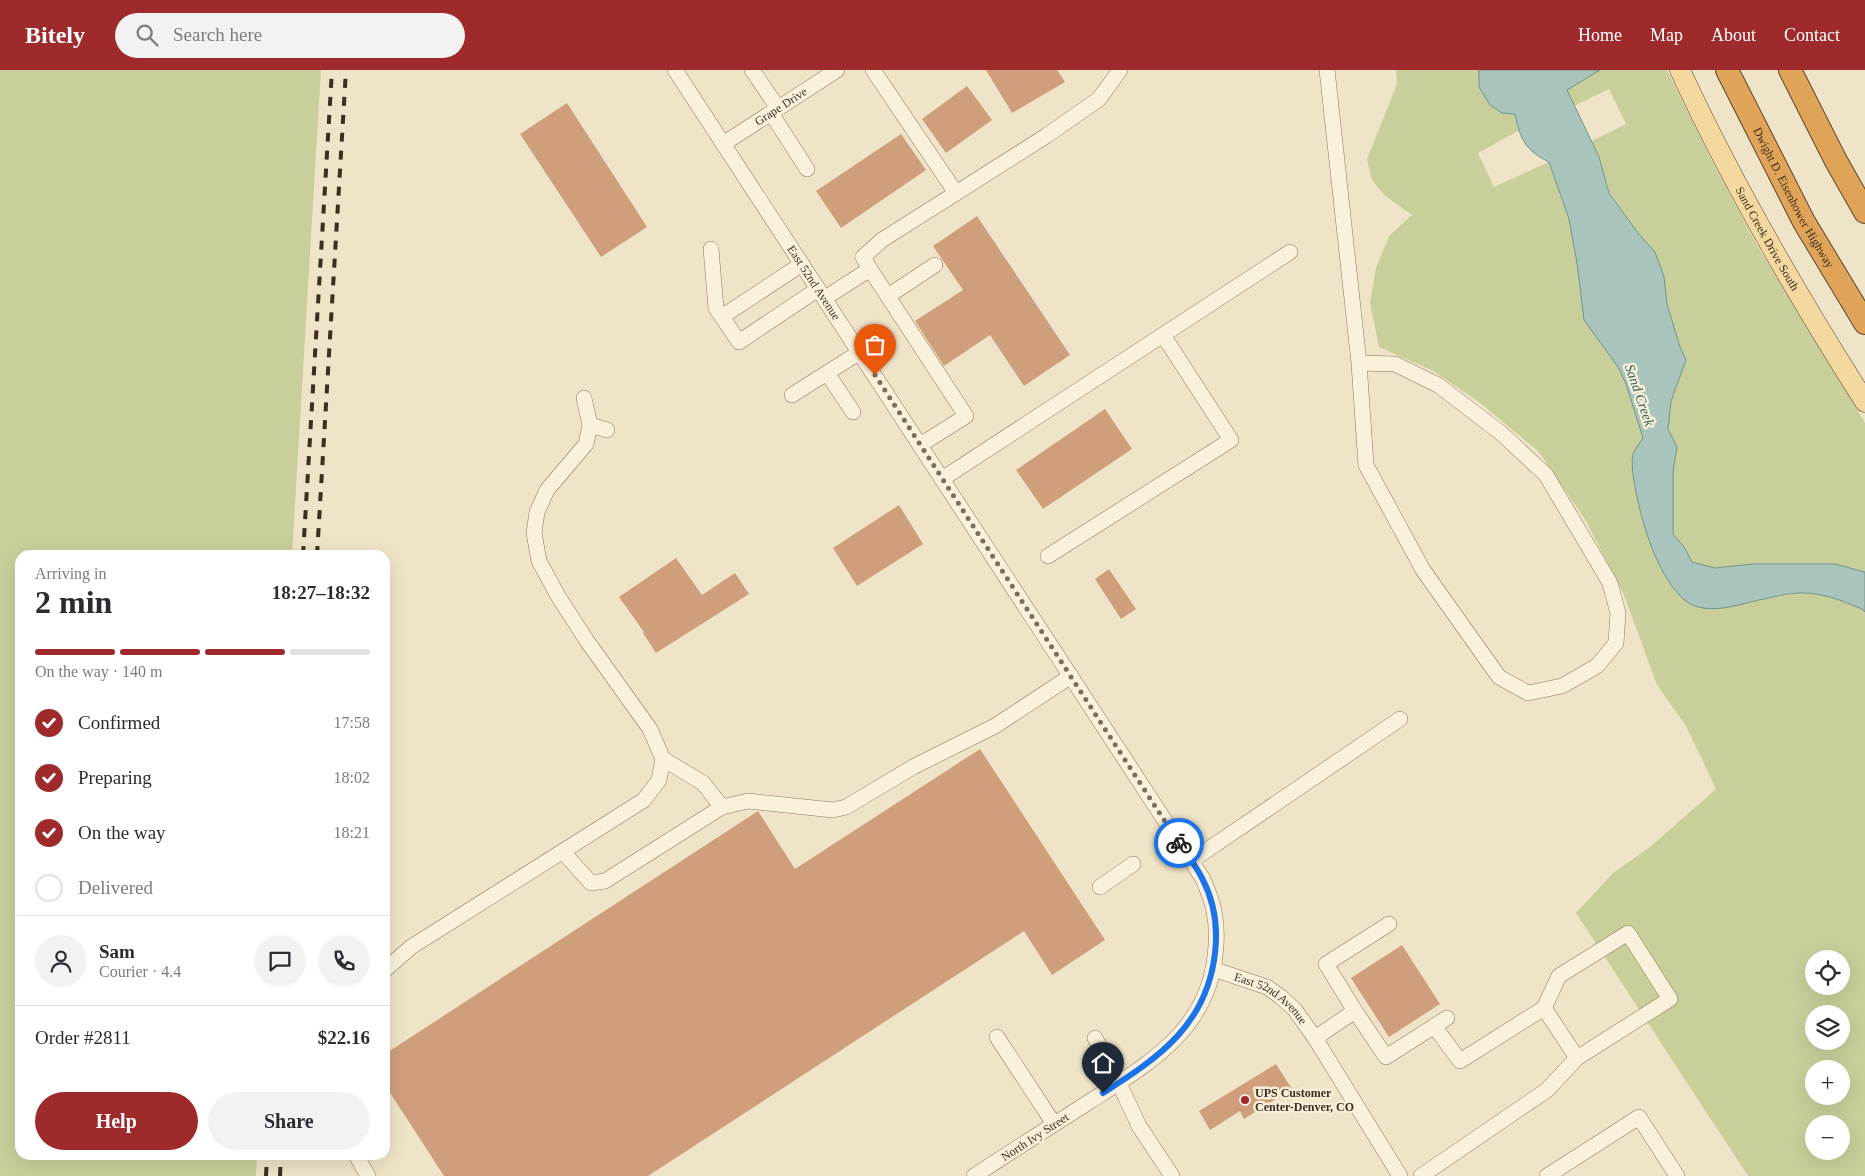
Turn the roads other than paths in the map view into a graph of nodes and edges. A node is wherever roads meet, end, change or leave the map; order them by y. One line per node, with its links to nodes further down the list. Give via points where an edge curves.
1 (675, 70): 11 (street, East 52nd Avenue)
2 (752, 70): 10 (street)
3 (837, 70): 10 (street, Grape Drive)
4 (873, 70): 13 (street)
5 (1120, 70): 13 (street, via 1099,99)
6 (1327, 70): 26 (street)
7 (1680, 70): 30 (main road, Sand Creek Drive South, via 1782,268)
8 (1727, 70): 23 (highway, Dwight D. Eisenhower Highway, via 1804,222)
9 (1790, 70): 14 (highway)
10 (774, 111): 11 (street, Grape Drive); 12 (street)
11 (723, 144): 17 (street, East 52nd Avenue)
12 (807, 169)
13 (956, 193): 19 (street, via 882,240 863,257)
14 (1865, 212)
15 (711, 249): 22 (street, via 716,308)
16 (1290, 252): 24 (street)
17 (802, 264): 20 (street, East 52nd Avenue); 22 (street)
18 (935, 264): 21 (street)
19 (870, 269): 20 (street); 21 (street)
20 (821, 294): 22 (street, via 739,342); 25 (street, East 52nd Avenue)
21 (888, 296): 34 (street, via 966,416)
22 (723, 316)
23 (1865, 323)
24 (1163, 335): 35 (street); 36 (street, via 1231,440)
25 (860, 352): 27 (street); 34 (street, East 52nd Avenue)
26 (1358, 363): 26 (street, via 1366,465 1423,570 1499,677 1528,693 1562,686 1597,666 1616,644 1618,613 1610,583 1546,475 1501,433 1438,385 1395,364)
27 (827, 373): 28 (street); 31 (street)
28 (792, 395)
29 (584, 398): 32 (street)
30 (1865, 402)
31 (853, 412)
32 (590, 425): 33 (street); 39 (street, via 586,444 547,490 537,512 534,533 539,561 558,596 650,729)
33 (607, 430)
34 (920, 445): 35 (street, East 52nd Avenue)
35 (942, 479): 37 (street, East 52nd Avenue)
36 (1048, 556)
37 (1071, 676): 40 (street, via 995,726 913,767 846,807 833,810 748,801); 42 (street, East 52nd Avenue)
38 (1400, 719): 42 (street)
39 (663, 759): 40 (street, via 703,782); 41 (street, via 659,780 644,800)
40 (722, 806): 41 (street, via 605,881 591,882)
41 (563, 852): 46 (street, via 411,947)
42 (1191, 860): 47 (street, East 52nd Avenue, via 1203,879 1214,910 1217,939)
43 (1133, 864): 44 (street)
44 (1100, 887)
45 (1388, 924): 49 (street, via 1326,964)
46 (390, 966)
47 (1214, 969): 54 (street, East 52nd Avenue, via 1267,987 1281,996); 56 (street, North Ivy Street, via 1193,1019 1170,1045)
48 (1544, 1008): 51 (street, via 1460,1061); 55 (street); 55 (street, via 1559,976 1628,933 1670,999)
49 (1355, 1011): 51 (street, via 1386,1057); 54 (street)
50 (1447, 1018): 51 (street)
51 (1434, 1026)
52 (997, 1037): 57 (street)
53 (1095, 1038): 56 (street)
54 (1315, 1038): 62 (street, East 52nd Avenue)
55 (1577, 1058): 63 (street, via 1548,1090)
56 (1120, 1083): 57 (street, North Ivy Street); 61 (street, via 1139,1126)
57 (1054, 1124): 60 (street, North Ivy Street)
58 (359, 1160): 59 (street)
59 (368, 1176)
60 (974, 1176)
61 (1172, 1176)
62 (1400, 1176)
63 (1421, 1176)
64 (1547, 1176): 65 (street, via 1639,1116)
65 (1677, 1176)

